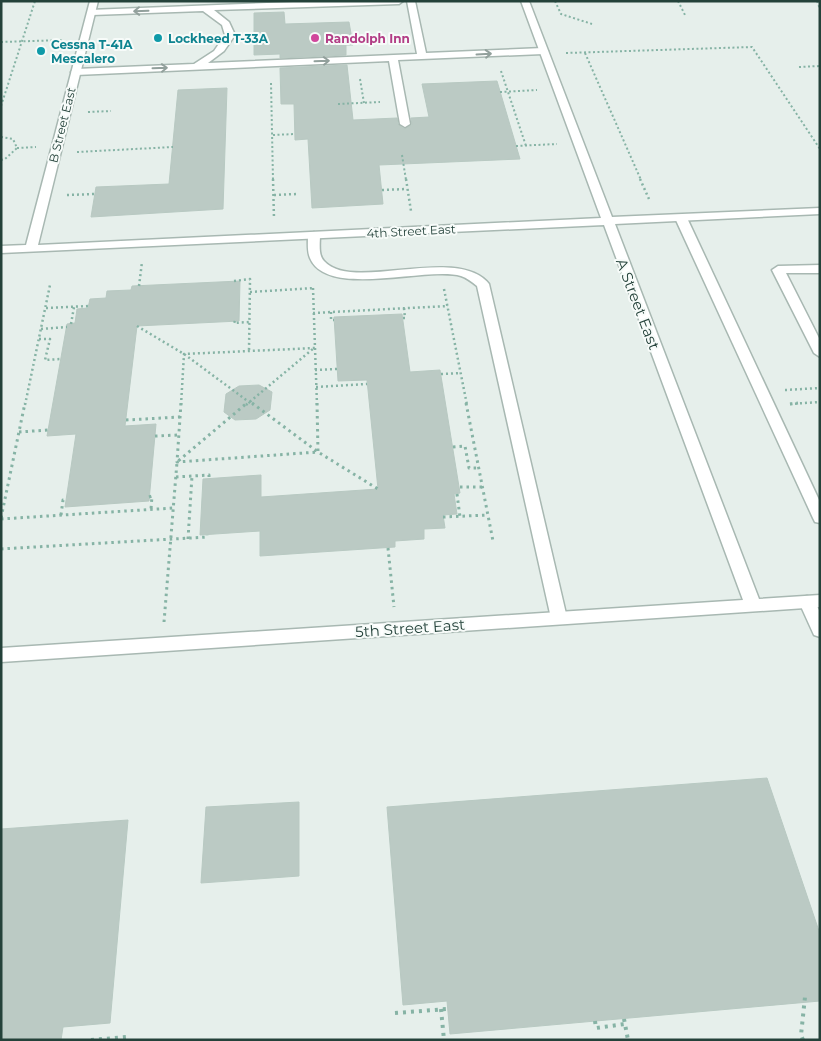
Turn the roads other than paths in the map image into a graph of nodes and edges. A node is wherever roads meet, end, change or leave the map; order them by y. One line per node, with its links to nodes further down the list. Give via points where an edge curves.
1 (94, 1): 7 (street, B Street East)
2 (399, 1): 5 (street)
3 (410, 1): 9 (street)
4 (525, 1): 8 (street, A Street East)
5 (382, 2): 6 (street)
6 (205, 8): 7 (street, one-way to 7); 11 (street, via 226,24 230,35 214,56)
7 (92, 12): 12 (street, B Street East)
8 (544, 53): 9 (street, one-way to 8); 16 (street, A Street East)
9 (422, 56): 10 (street)
10 (393, 58): 11 (street, one-way to 10); 13 (street)
11 (196, 66): 12 (street, one-way to 11)
12 (76, 72): 18 (street, B Street East)
13 (404, 124)
14 (820, 211): 15 (street, 4th Street East)
15 (681, 218): 16 (street, 4th Street East); 22 (street)
16 (607, 222): 17 (street, 4th Street East); 24 (street, A Street East)
17 (314, 235): 18 (street, 4th Street East); 25 (street, via 314,254 321,266 338,274 362,276 448,270 474,277 483,284)
18 (31, 249): 19 (street, 4th Street East)
19 (1, 250)
20 (820, 269): 21 (street, via 778,270)
21 (820, 353)
22 (820, 518)
23 (814, 602): 24 (street, 5th Street East); 26 (street)
24 (753, 606): 25 (street, 5th Street East)
25 (559, 618): 27 (street, 5th Street East)
26 (820, 631)
27 (1, 655)

